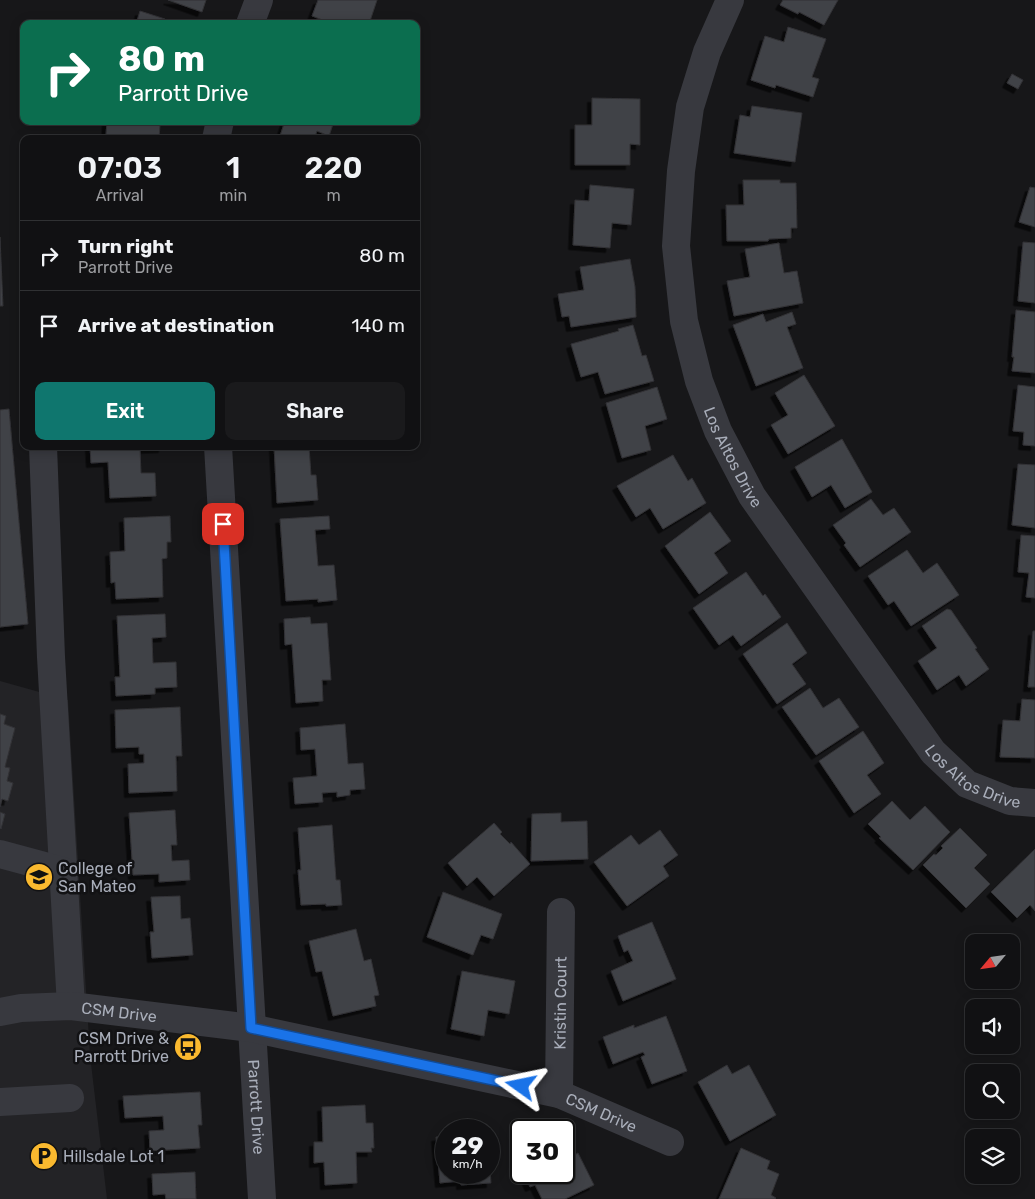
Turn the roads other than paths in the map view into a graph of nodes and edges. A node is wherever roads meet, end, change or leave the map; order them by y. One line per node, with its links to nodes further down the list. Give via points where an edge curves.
1 (259, 0): 3 (street)
2 (730, 0): 6 (street, Los Altos Drive, via 707,52 690,107 681,171 676,246 684,321 699,381 718,431 752,496 933,752 967,784 1010,801)
3 (252, 20)
4 (43, 450): 8 (street)
5 (218, 450): 12 (street, Parrott Drive)
6 (1035, 803)
7 (0, 854): 8 (street)
8 (63, 871): 10 (street)
9 (561, 912): 13 (street, Kristin Court)
10 (71, 1006): 11 (street, CSM Drive); 12 (street, CSM Drive)
11 (0, 1012)
12 (251, 1028): 13 (street, CSM Drive); 17 (street, Parrott Drive)
13 (559, 1094): 16 (street, CSM Drive)
14 (70, 1098): 15 (street)
15 (0, 1102)
16 (670, 1142)
17 (262, 1199)

